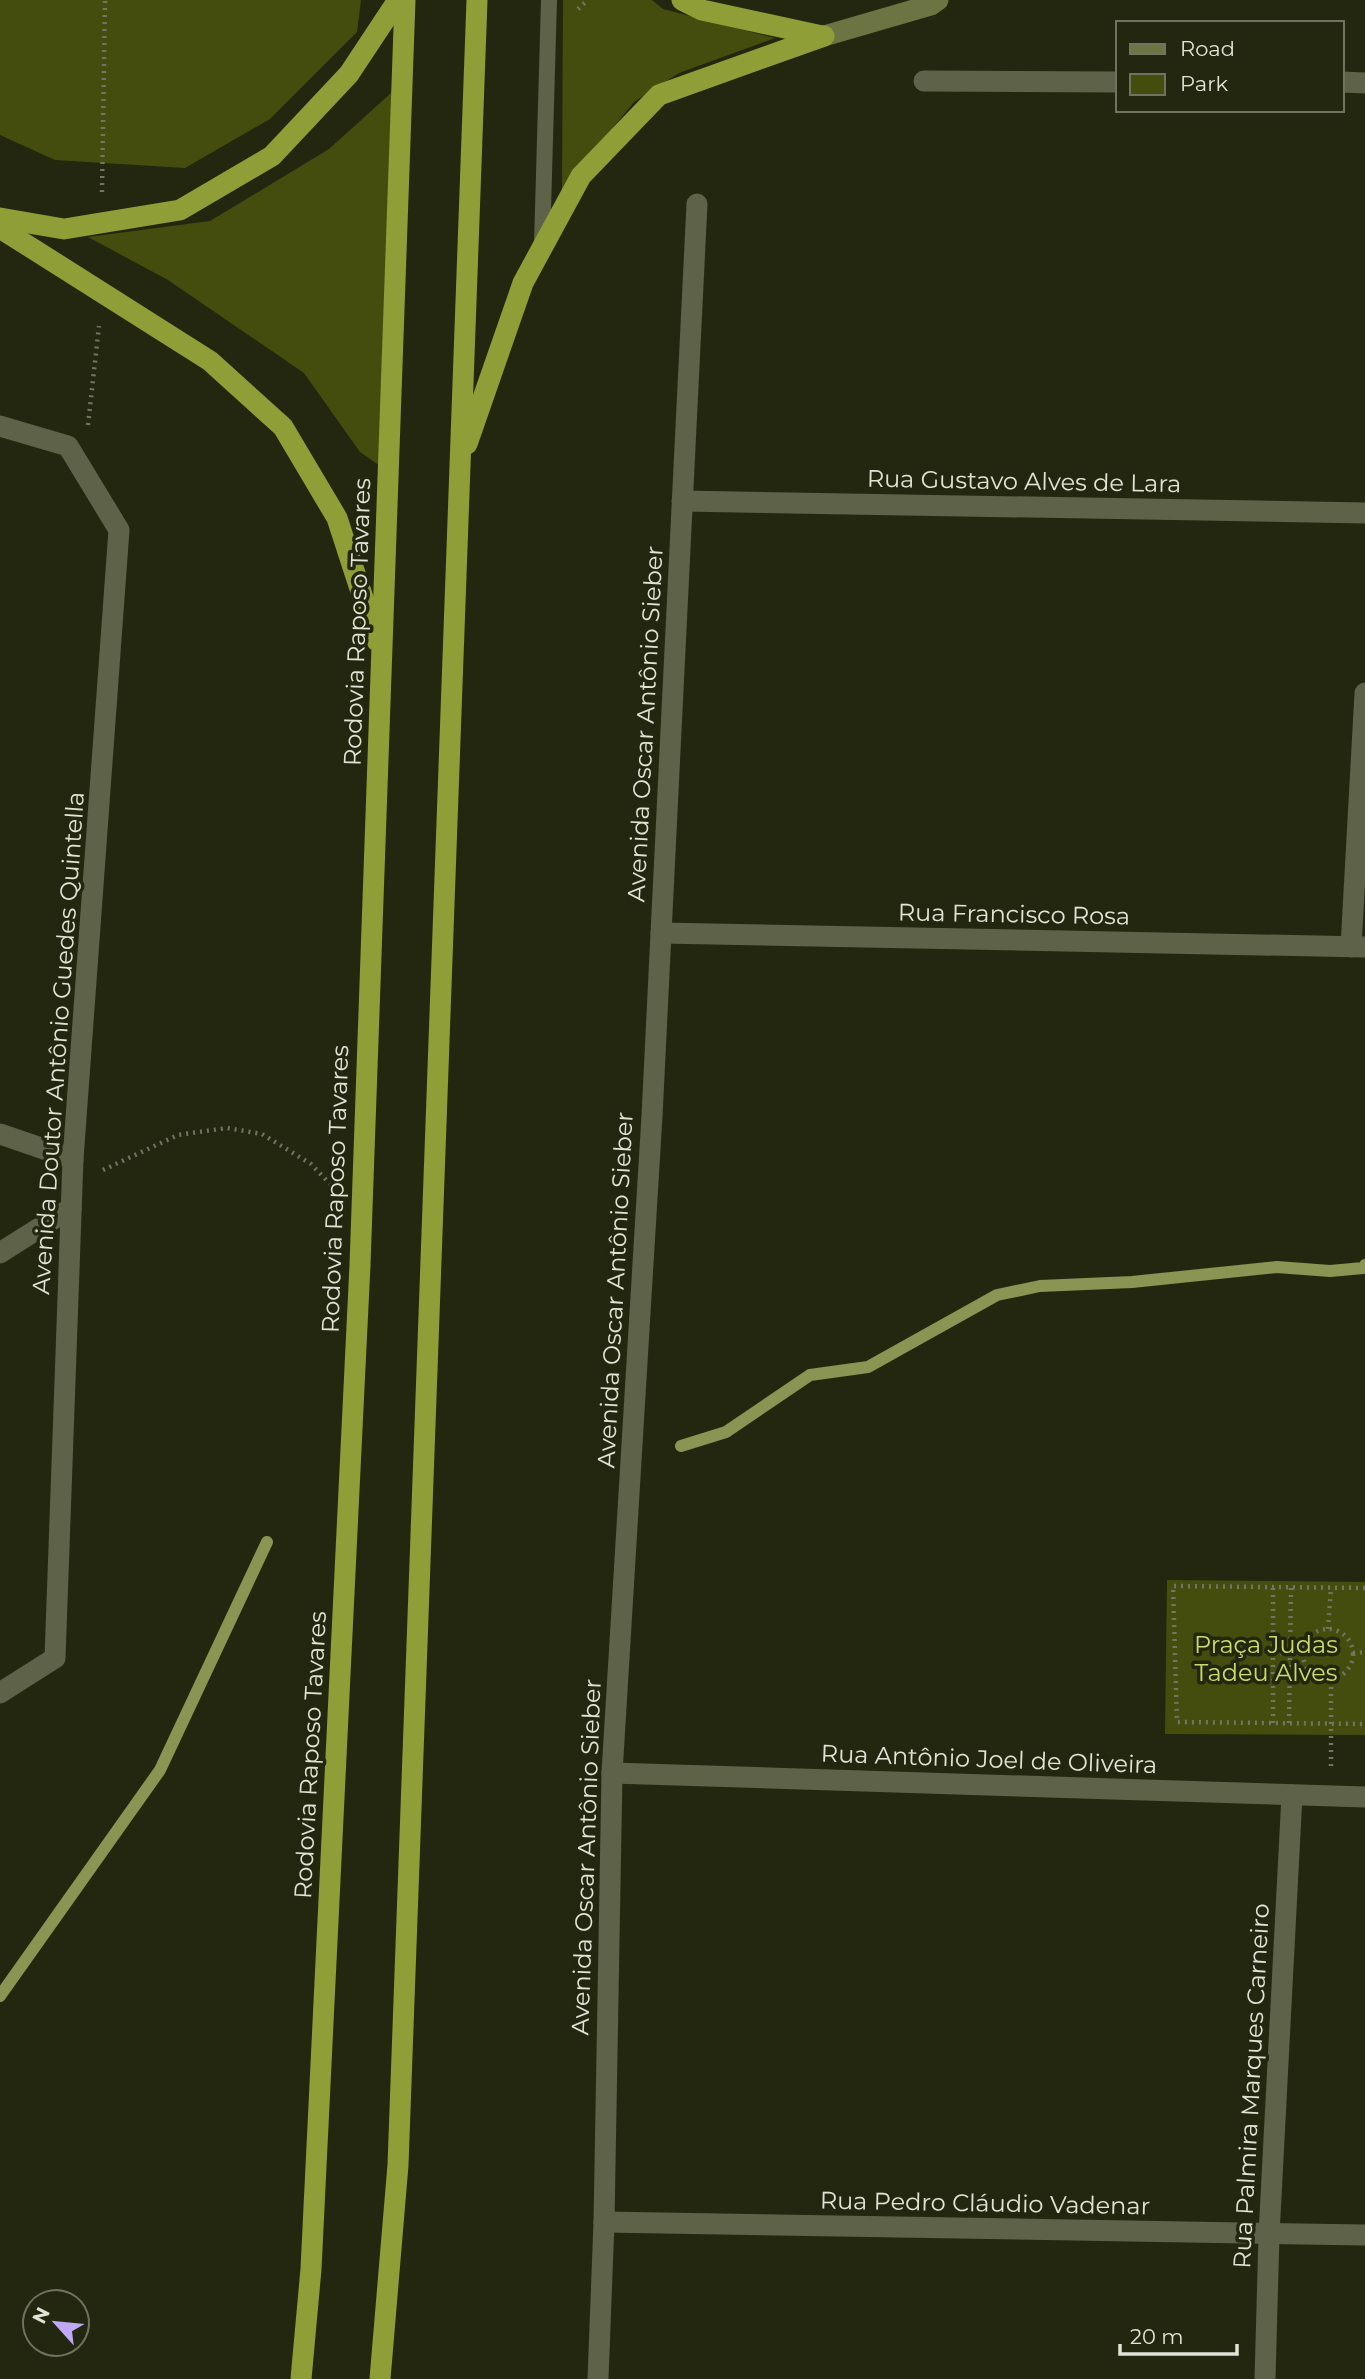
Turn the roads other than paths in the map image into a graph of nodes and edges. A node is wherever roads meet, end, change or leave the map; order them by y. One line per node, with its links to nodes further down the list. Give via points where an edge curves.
1 (398, 0): 13 (highway, via 349,74 272,156 180,210 64,229)
2 (405, 0): 20 (highway, Rodovia Raposo Tavares)
3 (477, 0): 17 (highway)
4 (549, 0): 15 (lane)
5 (682, 0): 7 (highway, via 702,10)
6 (938, 0): 7 (main road)
7 (824, 37): 15 (highway, via 659,95 581,176)
8 (924, 81): 9 (street)
9 (1116, 82)
10 (1344, 82): 11 (street)
11 (1365, 82)
12 (697, 204): 18 (street, Avenida Oscar Antônio Sieber)
13 (0, 218)
14 (0, 228): 20 (highway, via 210,361 283,427 337,519)
15 (541, 250): 17 (highway, via 523,283)
16 (0, 426): 25 (street, Avenida Doutor Antônio Guedes Quintella, via 68,446 119,530)
17 (459, 466): 36 (highway, via 398,2165)
18 (682, 501): 19 (street, Rua Gustavo Alves de Lara); 22 (street, Avenida Oscar Antônio Sieber)
19 (1365, 513)
20 (383, 658): 35 (highway, Rodovia Raposo Tavares, via 362,1215 311,2269)
21 (1365, 694): 23 (street)
22 (661, 933): 23 (street, Rua Francisco Rosa); 29 (street, Avenida Oscar Antônio Sieber)
23 (1358, 947)
24 (0, 1134): 25 (street)
25 (74, 1159): 26 (street, Avenida Doutor Antônio Guedes Quintella)
26 (71, 1208): 27 (street); 28 (street, Avenida Doutor Antônio Guedes Quintella, via 55,1658)
27 (0, 1253)
28 (0, 1693)
29 (611, 1773): 30 (street, Rua Antônio Joel de Oliveira); 32 (street, Avenida Oscar Antônio Sieber)
30 (1292, 1795): 31 (street, Rua Antônio Joel de Oliveira); 33 (street, Rua Palmira Marques Carneiro)
31 (1365, 1797)
32 (604, 2222): 33 (street, Rua Pedro Cláudio Vadenar); 37 (street, Avenida Oscar Antônio Sieber)
33 (1269, 2235): 34 (street, Rua Pedro Cláudio Vadenar); 38 (street, Rua Palmira Marques Carneiro)
34 (1365, 2235)
35 (301, 2379)
36 (380, 2379)
37 (598, 2379)
38 (1265, 2379)

